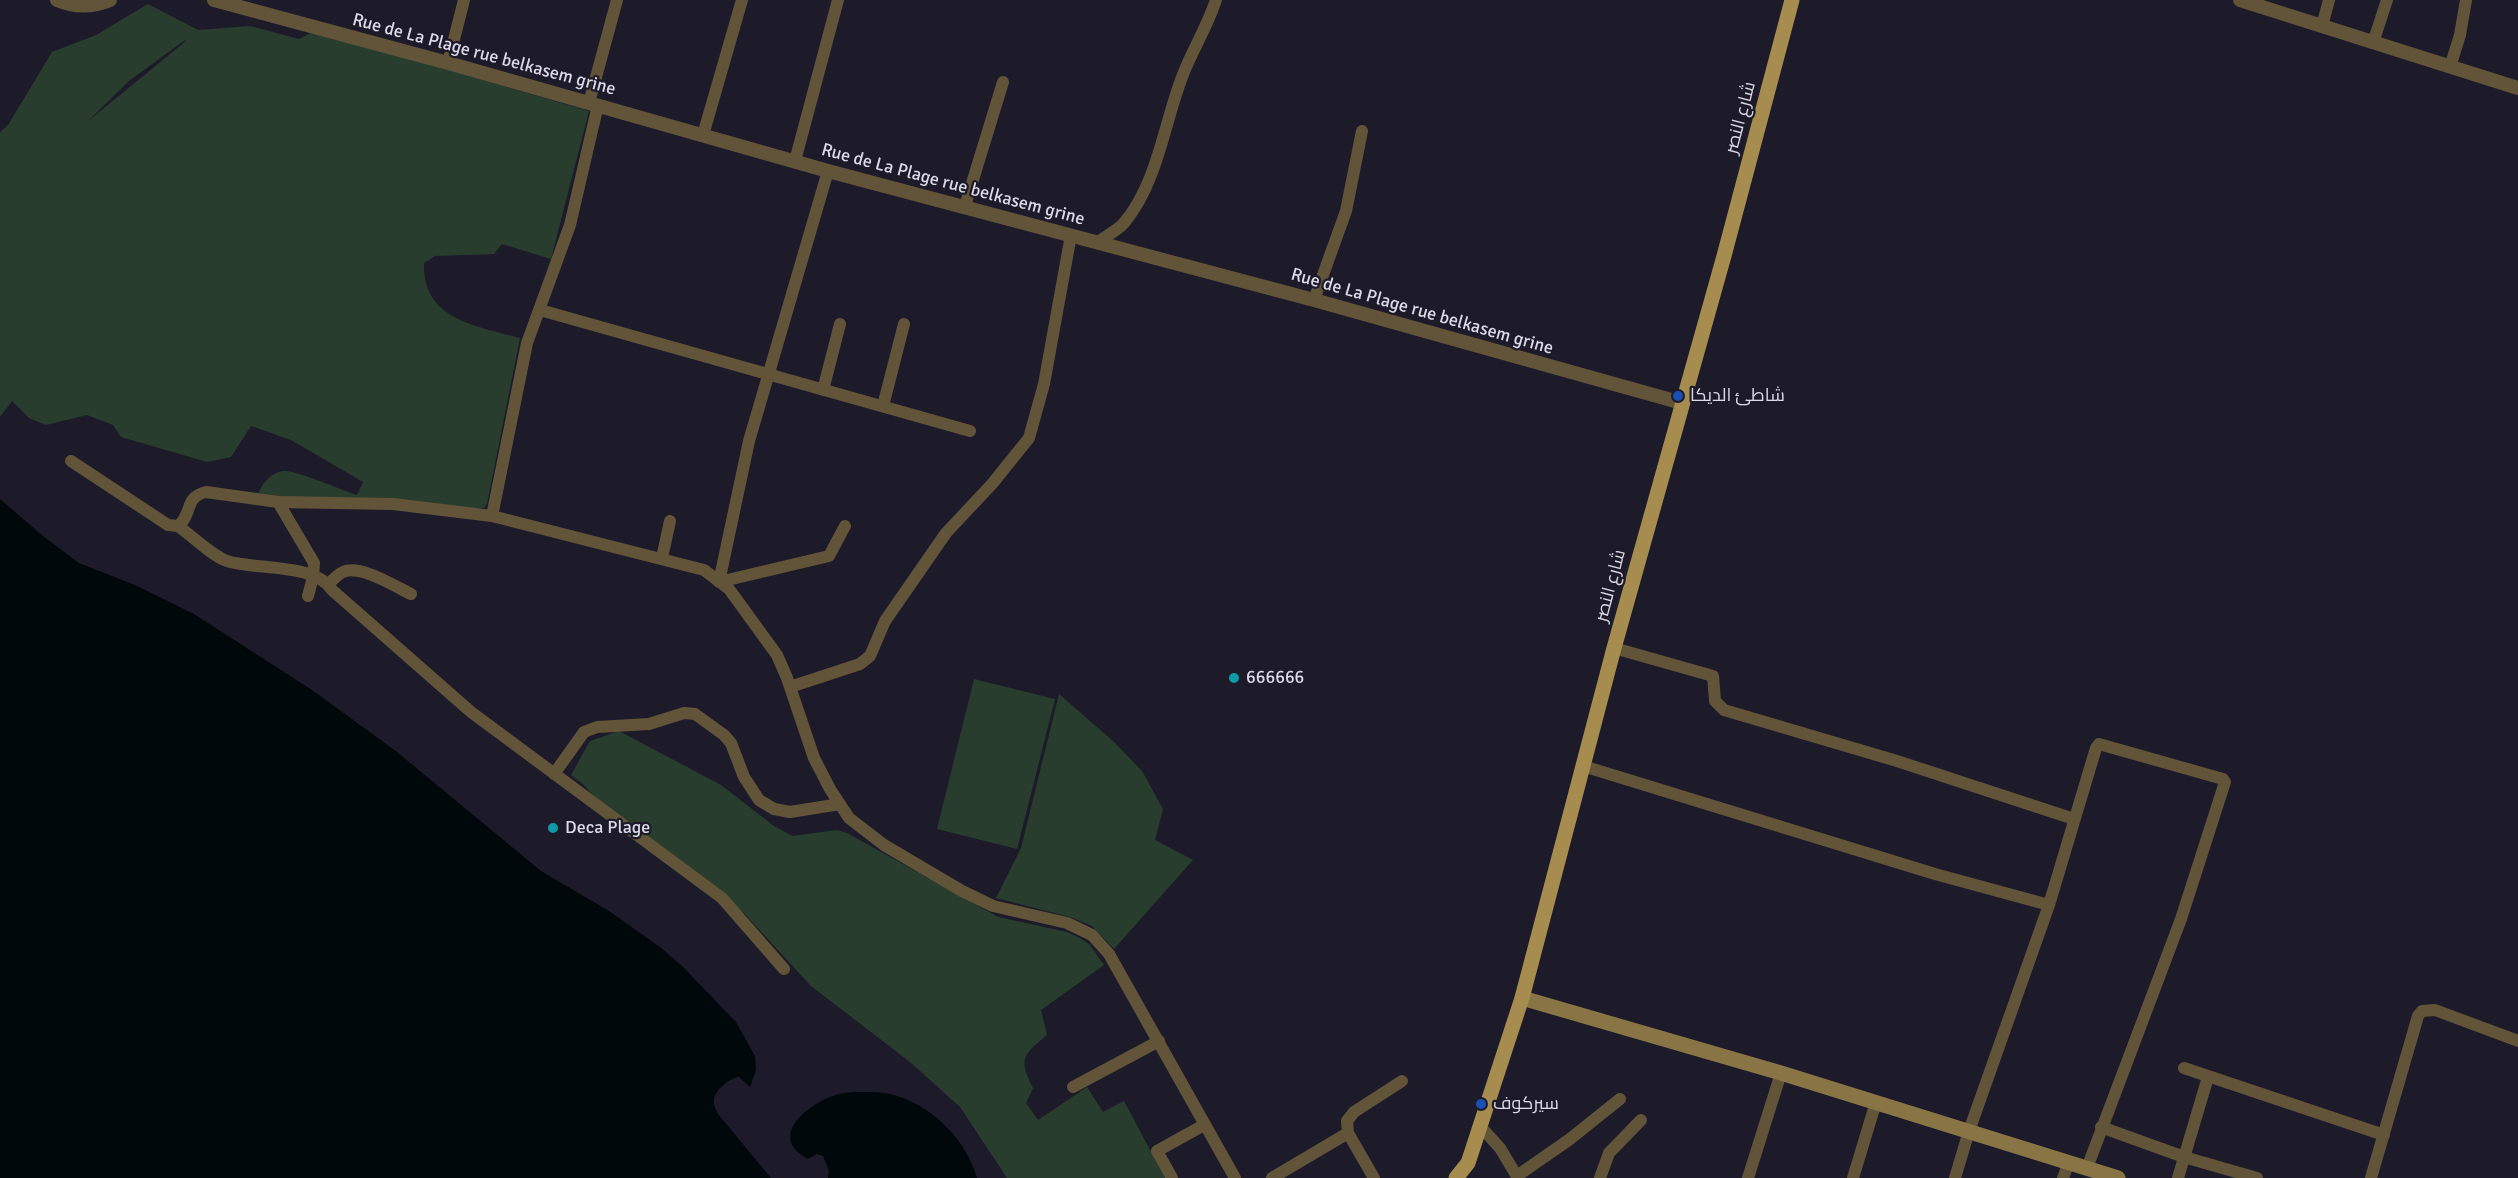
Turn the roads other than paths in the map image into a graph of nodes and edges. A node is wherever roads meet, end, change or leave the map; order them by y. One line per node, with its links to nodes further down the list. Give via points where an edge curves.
1 (57, 0): 2 (street, via 69,5 99,5)
2 (110, 0)
3 (214, 0): 16 (street, Rue de La Plage rue belkasem grine)
4 (464, 0): 16 (street)
5 (617, 0): 20 (street)
6 (742, 0): 22 (street)
7 (838, 0): 23 (street)
8 (1216, 0): 27 (street, via 1184,72 1142,193 1124,224)
9 (1792, 0): 34 (main road, شارع النصر)
10 (2240, 0): 14 (street)
11 (2329, 0): 14 (street)
12 (2387, 0): 15 (street)
13 (2466, 0): 17 (street)
14 (2322, 26): 15 (street)
15 (2373, 43): 17 (street)
16 (448, 63): 20 (street, Rue de La Plage rue belkasem grine)
17 (2450, 67): 19 (street)
18 (1003, 82): 25 (street)
19 (2518, 88)
20 (594, 104): 22 (street, Rue de La Plage rue belkasem grine); 29 (street, via 570,225)
21 (1362, 131): 28 (street, via 1346,211)
22 (703, 135): 23 (street, Rue de La Plage rue belkasem grine)
23 (795, 161): 24 (street, Rue de La Plage rue belkasem grine)
24 (828, 171): 25 (street, Rue de La Plage rue belkasem grine); 32 (street)
25 (965, 206): 26 (street, Rue de La Plage rue belkasem grine)
26 (1071, 235): 27 (street, Rue de La Plage rue belkasem grine); 50 (street, via 1044,384 1029,438 946,533 885,621 870,656 860,664)
27 (1098, 242): 28 (street, Rue de La Plage rue belkasem grine)
28 (1314, 300): 34 (street, Rue de La Plage rue belkasem grine)
29 (540, 310): 32 (street); 39 (street, via 527,343)
30 (840, 324): 33 (street)
31 (904, 324): 35 (street)
32 (768, 374): 33 (street); 45 (street, via 749,441)
33 (823, 390): 35 (street)
34 (1682, 403): 49 (main road, شارع النصر)
35 (883, 406): 36 (street)
36 (970, 431)
37 (71, 461): 41 (street, via 168,525)
38 (278, 502): 39 (street, via 393,504); 41 (street, via 206,492 192,499 184,521); 44 (street, via 314,563)
39 (492, 516): 43 (street)
40 (670, 521): 43 (street)
41 (178, 526): 44 (street, via 224,560)
42 (845, 526): 45 (street, via 829,556)
43 (662, 558): 45 (street, via 704,570)
44 (313, 577): 46 (street); 48 (street)
45 (719, 582): 50 (street, via 729,589 777,655)
46 (328, 584): 47 (street, via 344,571 354,571 373,575); 52 (street, via 471,712)
47 (411, 594)
48 (308, 596)
49 (1614, 648): 51 (main road, شارع النصر); 54 (street, via 1713,676 1715,701 1724,710)
50 (790, 687): 53 (street, via 814,758)
51 (1583, 766): 55 (street); 57 (main road, شارع النصر)
52 (554, 774): 53 (street, via 584,732 695,714 731,743 744,777 759,800 790,812); 56 (street, via 722,898)
53 (840, 804): 58 (street, via 849,818 884,845 962,891 993,906 1067,923 1092,935 1109,954)
54 (2074, 819): 55 (street); 70 (street, via 2099,744 2223,778 2225,782 2181,920)
55 (2049, 905): 71 (street)
56 (784, 969)
57 (1522, 998): 61 (main road); 69 (main road, شارع النصر)
58 (1159, 1041): 64 (street); 68 (street)
59 (2518, 1041): 73 (street, via 2435,1010 2422,1011)
60 (2184, 1068): 62 (street)
61 (1781, 1073): 66 (main road); 84 (street)
62 (2208, 1077): 73 (street); 74 (street)
63 (1402, 1081): 72 (street, via 1354,1112 1347,1121)
64 (1073, 1087)
65 (1620, 1099): 77 (street)
66 (1876, 1102): 71 (main road); 85 (street)
67 (1641, 1120): 83 (street, via 1609,1153)
68 (1204, 1125): 78 (street, via 1157,1151); 79 (street)
69 (1480, 1126): 77 (street); 82 (main road, شارع النصر, via 1468,1163)
70 (2101, 1127): 74 (street); 76 (street)
71 (1969, 1131): 75 (main road); 86 (street)
72 (1348, 1133): 80 (street); 81 (street)
73 (2384, 1135): 91 (street)
74 (2184, 1157): 89 (street); 90 (street)
75 (2069, 1162): 76 (main road); 87 (street)
76 (2087, 1167): 88 (main road)
77 (1518, 1177)
78 (1172, 1178)
79 (1234, 1178)
80 (1272, 1178)
81 (1374, 1178)
82 (1456, 1178)
83 (1600, 1178)
84 (1748, 1178)
85 (1853, 1178)
86 (1955, 1178)
87 (2063, 1178)
88 (2118, 1178)
89 (2178, 1178)
90 (2257, 1178)
91 (2371, 1178)

